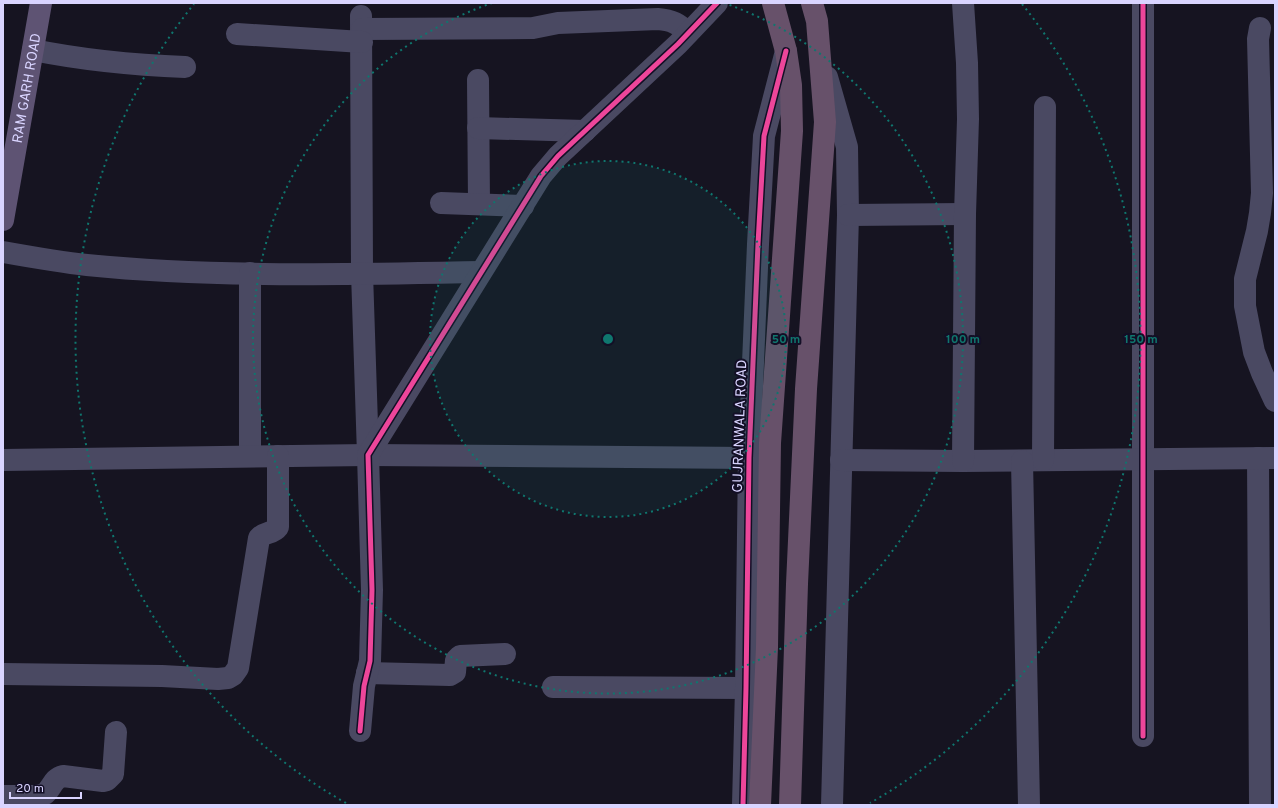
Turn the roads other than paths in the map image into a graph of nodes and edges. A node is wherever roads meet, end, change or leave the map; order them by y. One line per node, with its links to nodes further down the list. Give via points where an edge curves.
1 (41, 3): 11 (main road, RAM GARH ROAD)
2 (717, 3): 9 (street)
3 (773, 3): 12 (highway, GUJRANWALA ROAD)
4 (812, 3): 13 (highway)
5 (963, 3): 22 (street, via 968,119)
6 (1143, 3): 35 (street)
7 (1260, 28): 29 (street, via 1258,39 1262,193 1257,231 1245,279 1245,306 1254,352)
8 (362, 29): 9 (street, via 533,28 558,22 658,19 679,24); 10 (street); 28 (street)
9 (688, 33): 18 (street)
10 (237, 34)
11 (33, 50): 14 (street, via 120,64); 24 (main road, RAM GARH ROAD)
12 (786, 51): 33 (street, GUJRANWALA ROAD, via 764,136); 50 (highway, GUJRANWALA ROAD, via 791,85 792,131 770,443 767,647)
13 (821, 57): 23 (street, via 847,147); 51 (highway, via 824,122 806,396)
14 (185, 67)
15 (478, 80): 17 (street)
16 (1045, 106): 38 (street)
17 (478, 128): 18 (street); 20 (street)
18 (584, 131): 21 (street, via 541,176)
19 (441, 203): 20 (street)
20 (479, 204): 21 (street)
21 (523, 206): 26 (street)
22 (965, 214): 23 (street); 39 (street)
23 (848, 215): 37 (street)
24 (3, 220)
25 (3, 252): 27 (street, via 93,266)
26 (481, 272): 28 (street); 30 (street)
27 (250, 273): 28 (street); 31 (street)
28 (362, 274): 30 (street)
29 (1275, 401)
30 (368, 455): 32 (street); 33 (street); 41 (street, via 372,590 370,660)
31 (250, 456): 32 (street); 36 (street)
32 (278, 456): 42 (street, via 278,527 259,538 238,668 233,675 218,679)
33 (749, 458): 44 (street, GUJRANWALA ROAD)
34 (1266, 458): 35 (street); 54 (street)
35 (1143, 459): 38 (street); 47 (street)
36 (3, 460)
37 (841, 460): 39 (street); 52 (street)
38 (1033, 460): 39 (street); 53 (street)
39 (963, 461)
40 (505, 654): 41 (street, via 460,656 456,660 455,672 450,675)
41 (367, 673): 45 (street)
42 (3, 674)
43 (553, 687): 44 (street)
44 (746, 688): 49 (street, GUJRANWALA ROAD)
45 (360, 731)
46 (116, 732): 48 (street, via 113,774 107,780 60,777 45,794)
47 (1143, 736)
48 (3, 796)
49 (743, 805)
50 (760, 805)
51 (790, 805)
52 (832, 805)
53 (1029, 805)
54 (1260, 805)

